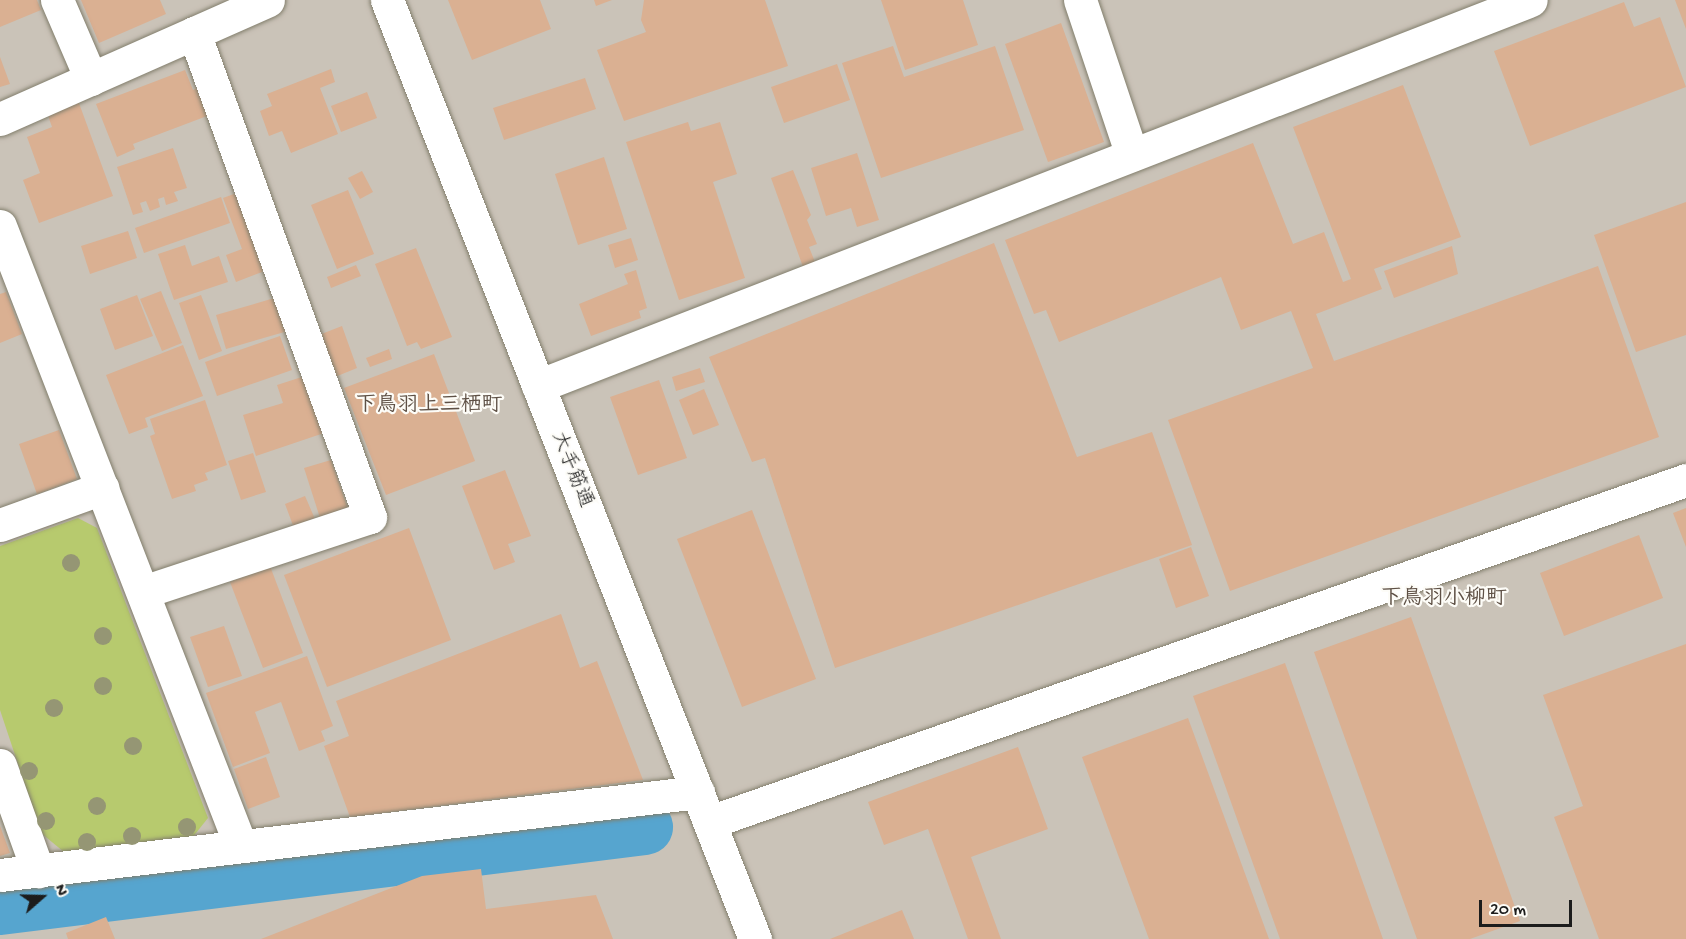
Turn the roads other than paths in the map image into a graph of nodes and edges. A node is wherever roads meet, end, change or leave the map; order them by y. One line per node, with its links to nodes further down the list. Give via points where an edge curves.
1 (57, 0): 7 (street)
2 (268, 0): 6 (street)
3 (387, 0): 11 (street, 大手筋通)
4 (1080, 0): 9 (street)
5 (1530, 0): 9 (street)
6 (194, 33): 7 (street); 15 (street, via 370,517)
7 (91, 79): 8 (street)
8 (0, 119)
9 (1132, 155): 11 (street)
10 (0, 226): 13 (street)
11 (538, 386): 17 (street, 大手筋通)
12 (1686, 480): 18 (street)
13 (102, 488): 14 (street); 15 (street)
14 (0, 525)
15 (143, 592): 19 (street)
16 (0, 765): 20 (street)
17 (698, 792): 18 (street, 大手筋通); 19 (street)
18 (710, 822): 22 (street, 大手筋通)
19 (240, 844): 20 (street)
20 (38, 871): 21 (street)
21 (0, 875)
22 (755, 939)

